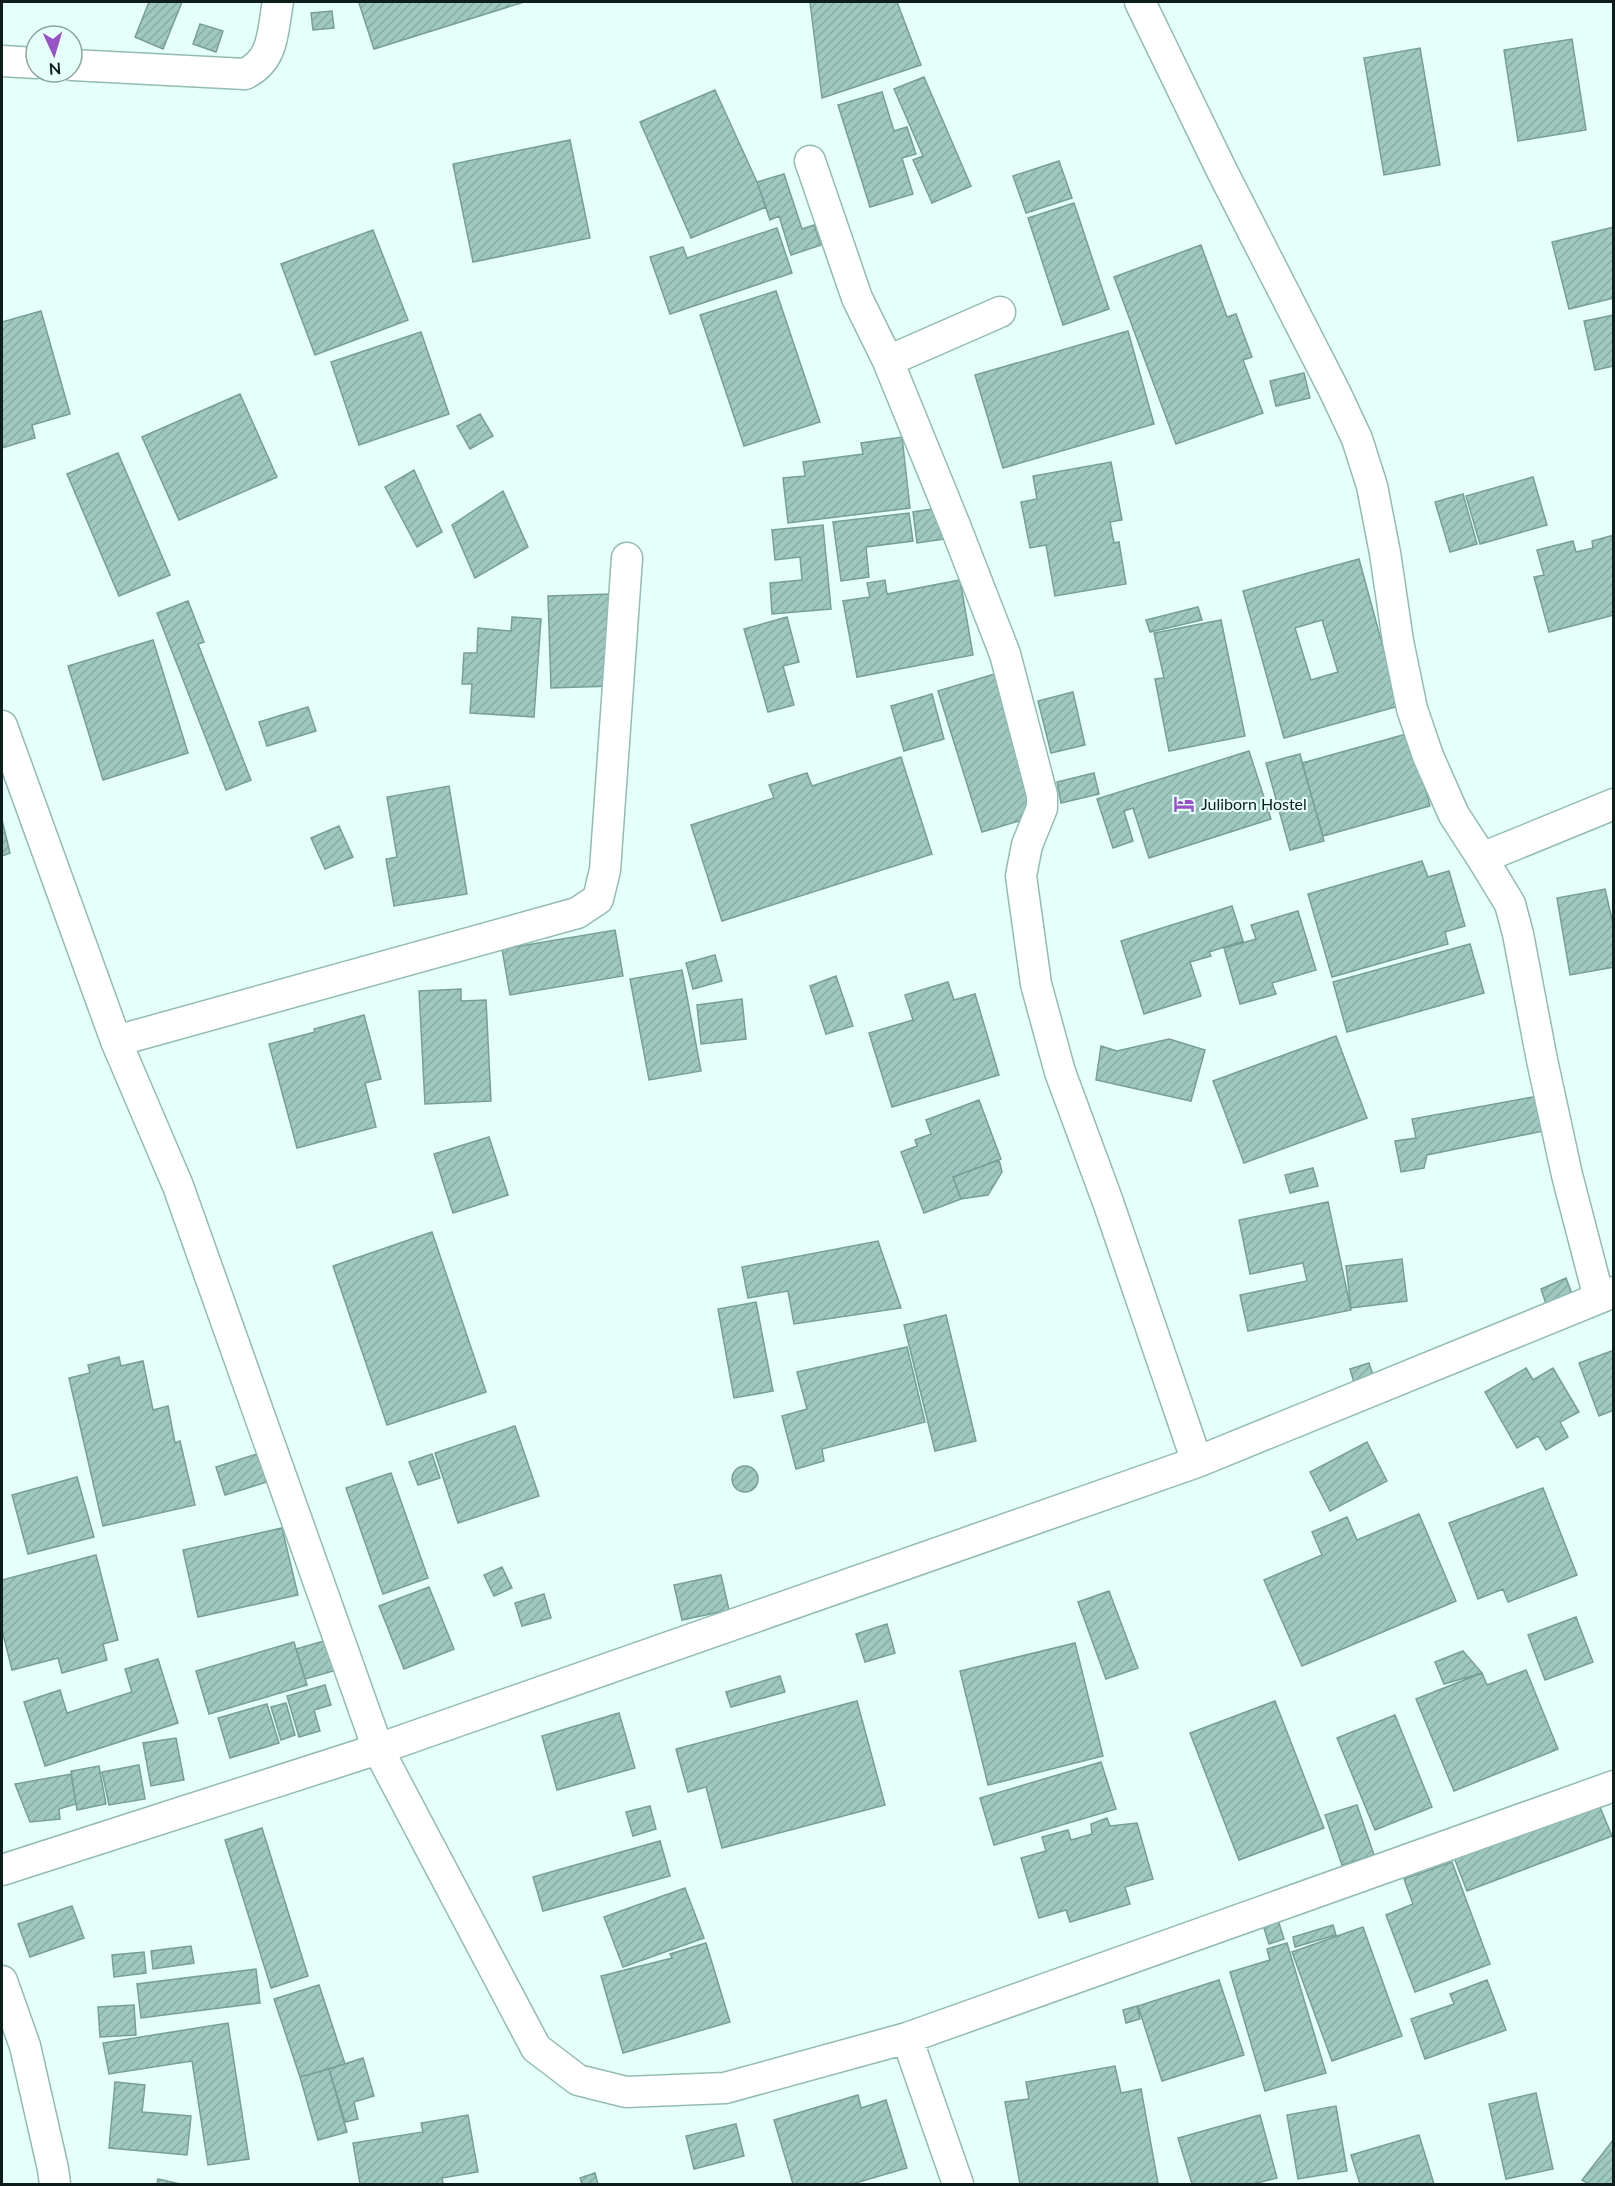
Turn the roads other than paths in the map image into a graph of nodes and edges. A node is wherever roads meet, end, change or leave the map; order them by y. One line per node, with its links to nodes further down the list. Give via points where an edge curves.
1 (278, 2): 5 (street, via 269,52 264,62 245,75)
2 (1140, 2): 12 (street, via 1357,439 1372,486 1412,709 1454,814)
3 (2, 61): 4 (street)
4 (24, 62)
5 (84, 66)
6 (810, 161): 8 (street, via 857,298)
7 (1000, 312): 8 (street)
8 (888, 361): 15 (street, via 1005,654 1042,795 1042,808 1027,845 1021,876 1036,984 1060,1072)
9 (627, 558): 13 (street, via 605,870 598,899 577,913)
10 (2, 726): 13 (street)
11 (1614, 804): 12 (street)
12 (1482, 858): 14 (street, via 1510,904 1516,924 1567,1175)
13 (116, 1041): 16 (street, via 178,1186)
14 (1606, 1295): 15 (street)
15 (1197, 1462): 16 (street)
16 (378, 1749): 18 (street); 20 (street, via 536,2048 578,2080 626,2092 725,2088)
17 (1614, 1786): 20 (street)
18 (2, 1870)
19 (2, 1981): 21 (street, via 26,2046)
20 (907, 2037): 22 (street)
21 (55, 2184)
22 (958, 2184)

